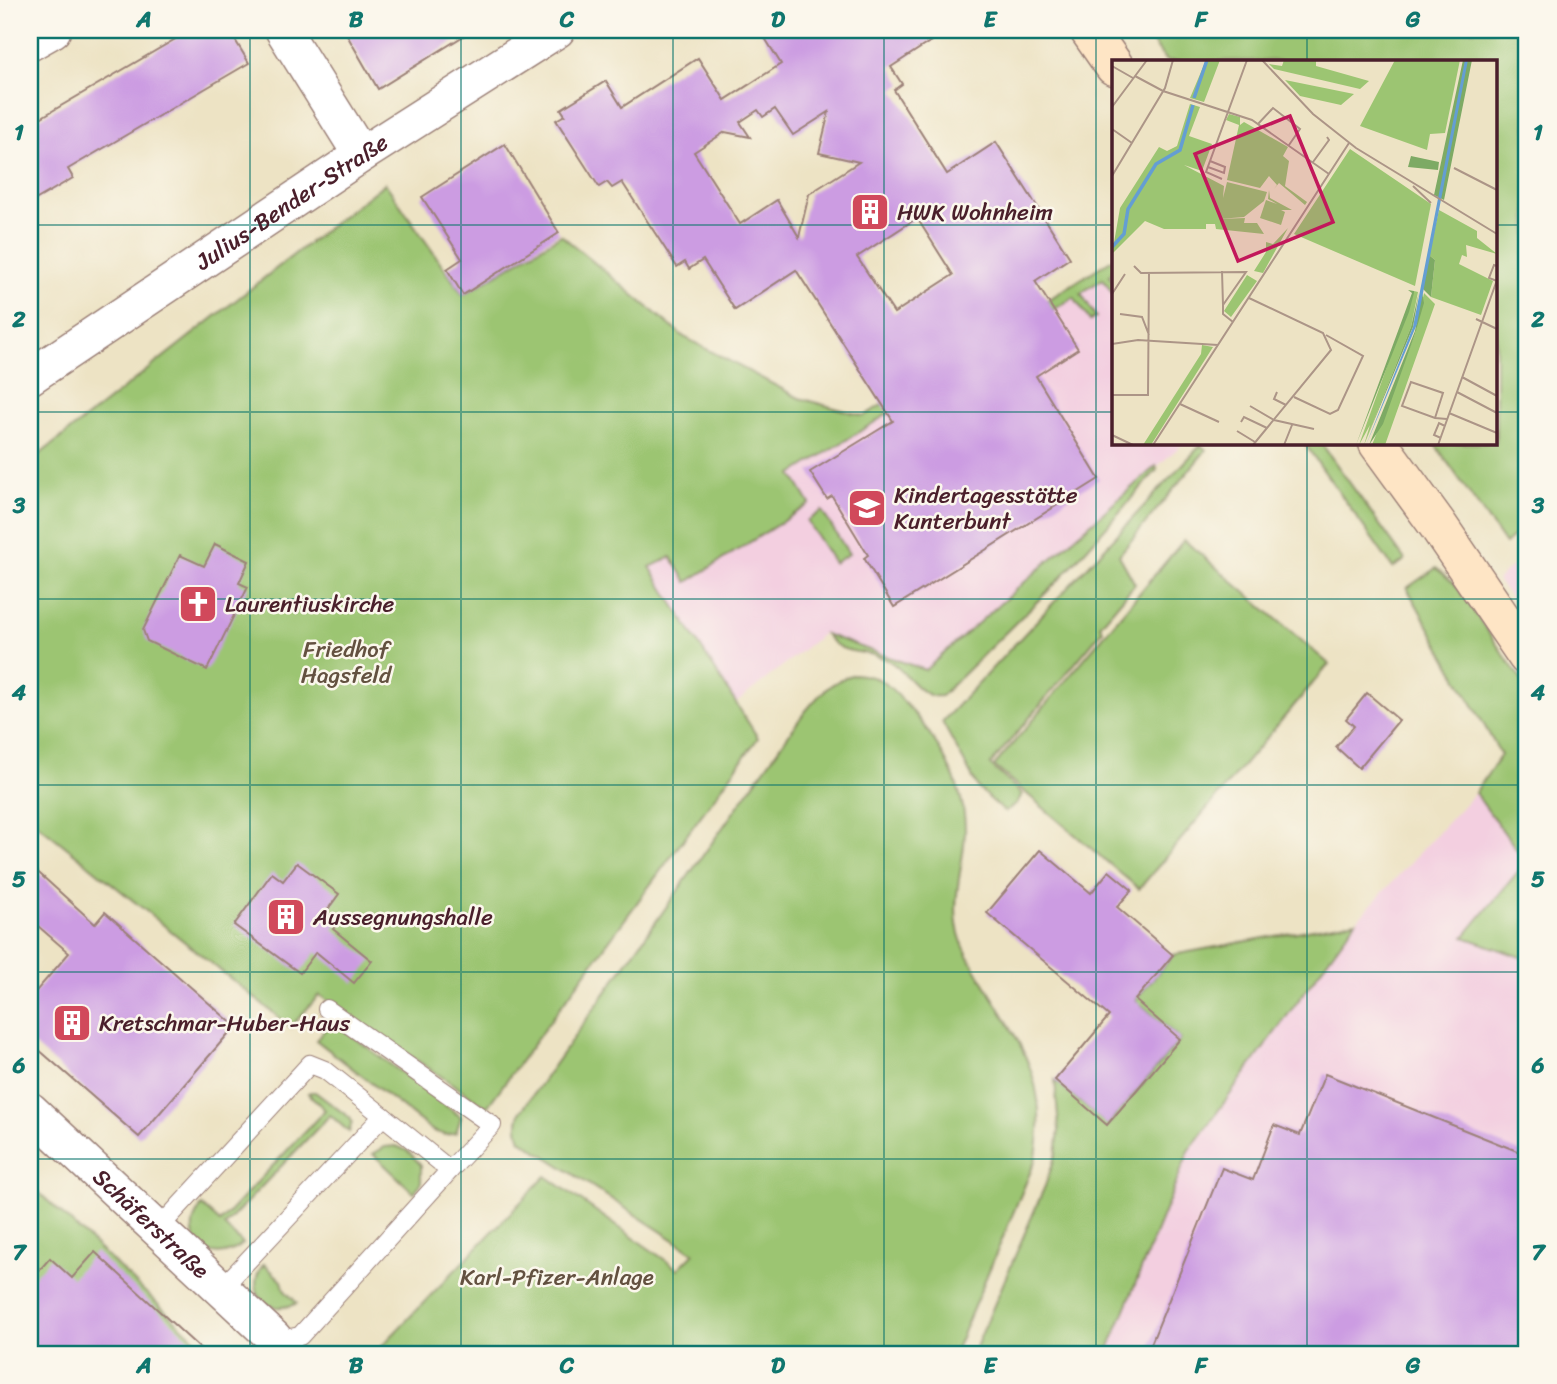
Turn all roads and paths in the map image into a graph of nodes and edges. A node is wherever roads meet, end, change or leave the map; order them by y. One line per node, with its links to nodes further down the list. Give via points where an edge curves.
1 (53, 30): 5 (street)
2 (284, 30): 7 (street)
3 (557, 30): 7 (street, Julius-Bender-Straße)
4 (1089, 30): 6 (main road)
5 (30, 43)
6 (1112, 63)
7 (362, 155): 8 (street, Julius-Bender-Straße)
8 (30, 377)
9 (1379, 444): 10 (main road)
10 (1527, 656)
11 (327, 1009): 14 (lane, via 492,1125)
12 (30, 1110): 15 (street, Schäferstraße)
13 (383, 1116): 14 (lane); 15 (lane, via 326,1070 310,1064); 16 (lane)
14 (450, 1170): 17 (lane, via 300,1336)
15 (159, 1229): 16 (street, Schäferstraße)
16 (221, 1289): 17 (street, Schäferstraße)
17 (274, 1338)

